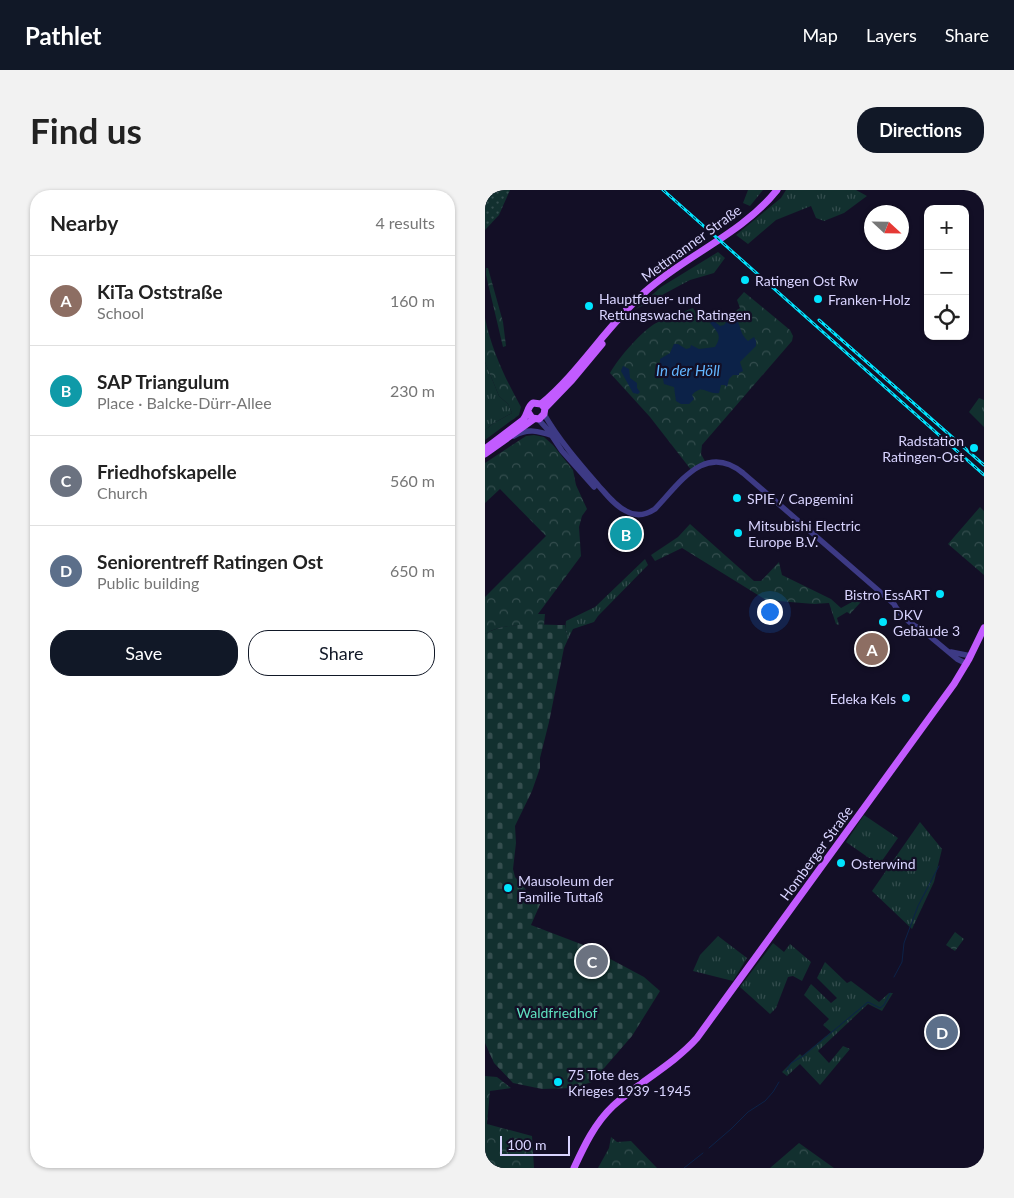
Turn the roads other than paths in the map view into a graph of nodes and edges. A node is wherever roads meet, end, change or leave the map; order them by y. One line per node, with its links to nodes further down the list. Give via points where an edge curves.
1 (777, 190): 2 (main road, Mettmanner Straße, via 740,224 656,282)
2 (621, 317): 3 (main road, Mettmanner Straße); 3 (main road, Mettmanner Straße, via 588,362)
3 (543, 409): 4 (main road, via 536,403); 5 (main road); 8 (street, via 568,450)
4 (528, 412): 5 (main road); 7 (main road)
5 (536, 419): 6 (street); 7 (main road)
6 (553, 436): 7 (street, via 525,431); 8 (street, via 570,460)
7 (487, 451)
8 (606, 495): 10 (street, via 628,512 645,514 655,509 697,467 711,461 731,465 894,604 916,627)
9 (984, 628): 11 (main road, Homberger Straße)
10 (951, 652): 11 (street); 12 (street)
11 (971, 656): 12 (main road, Homberger Straße)
12 (967, 664): 13 (main road, Homberger Straße, via 697,1038 676,1059 612,1106)
13 (573, 1168)

